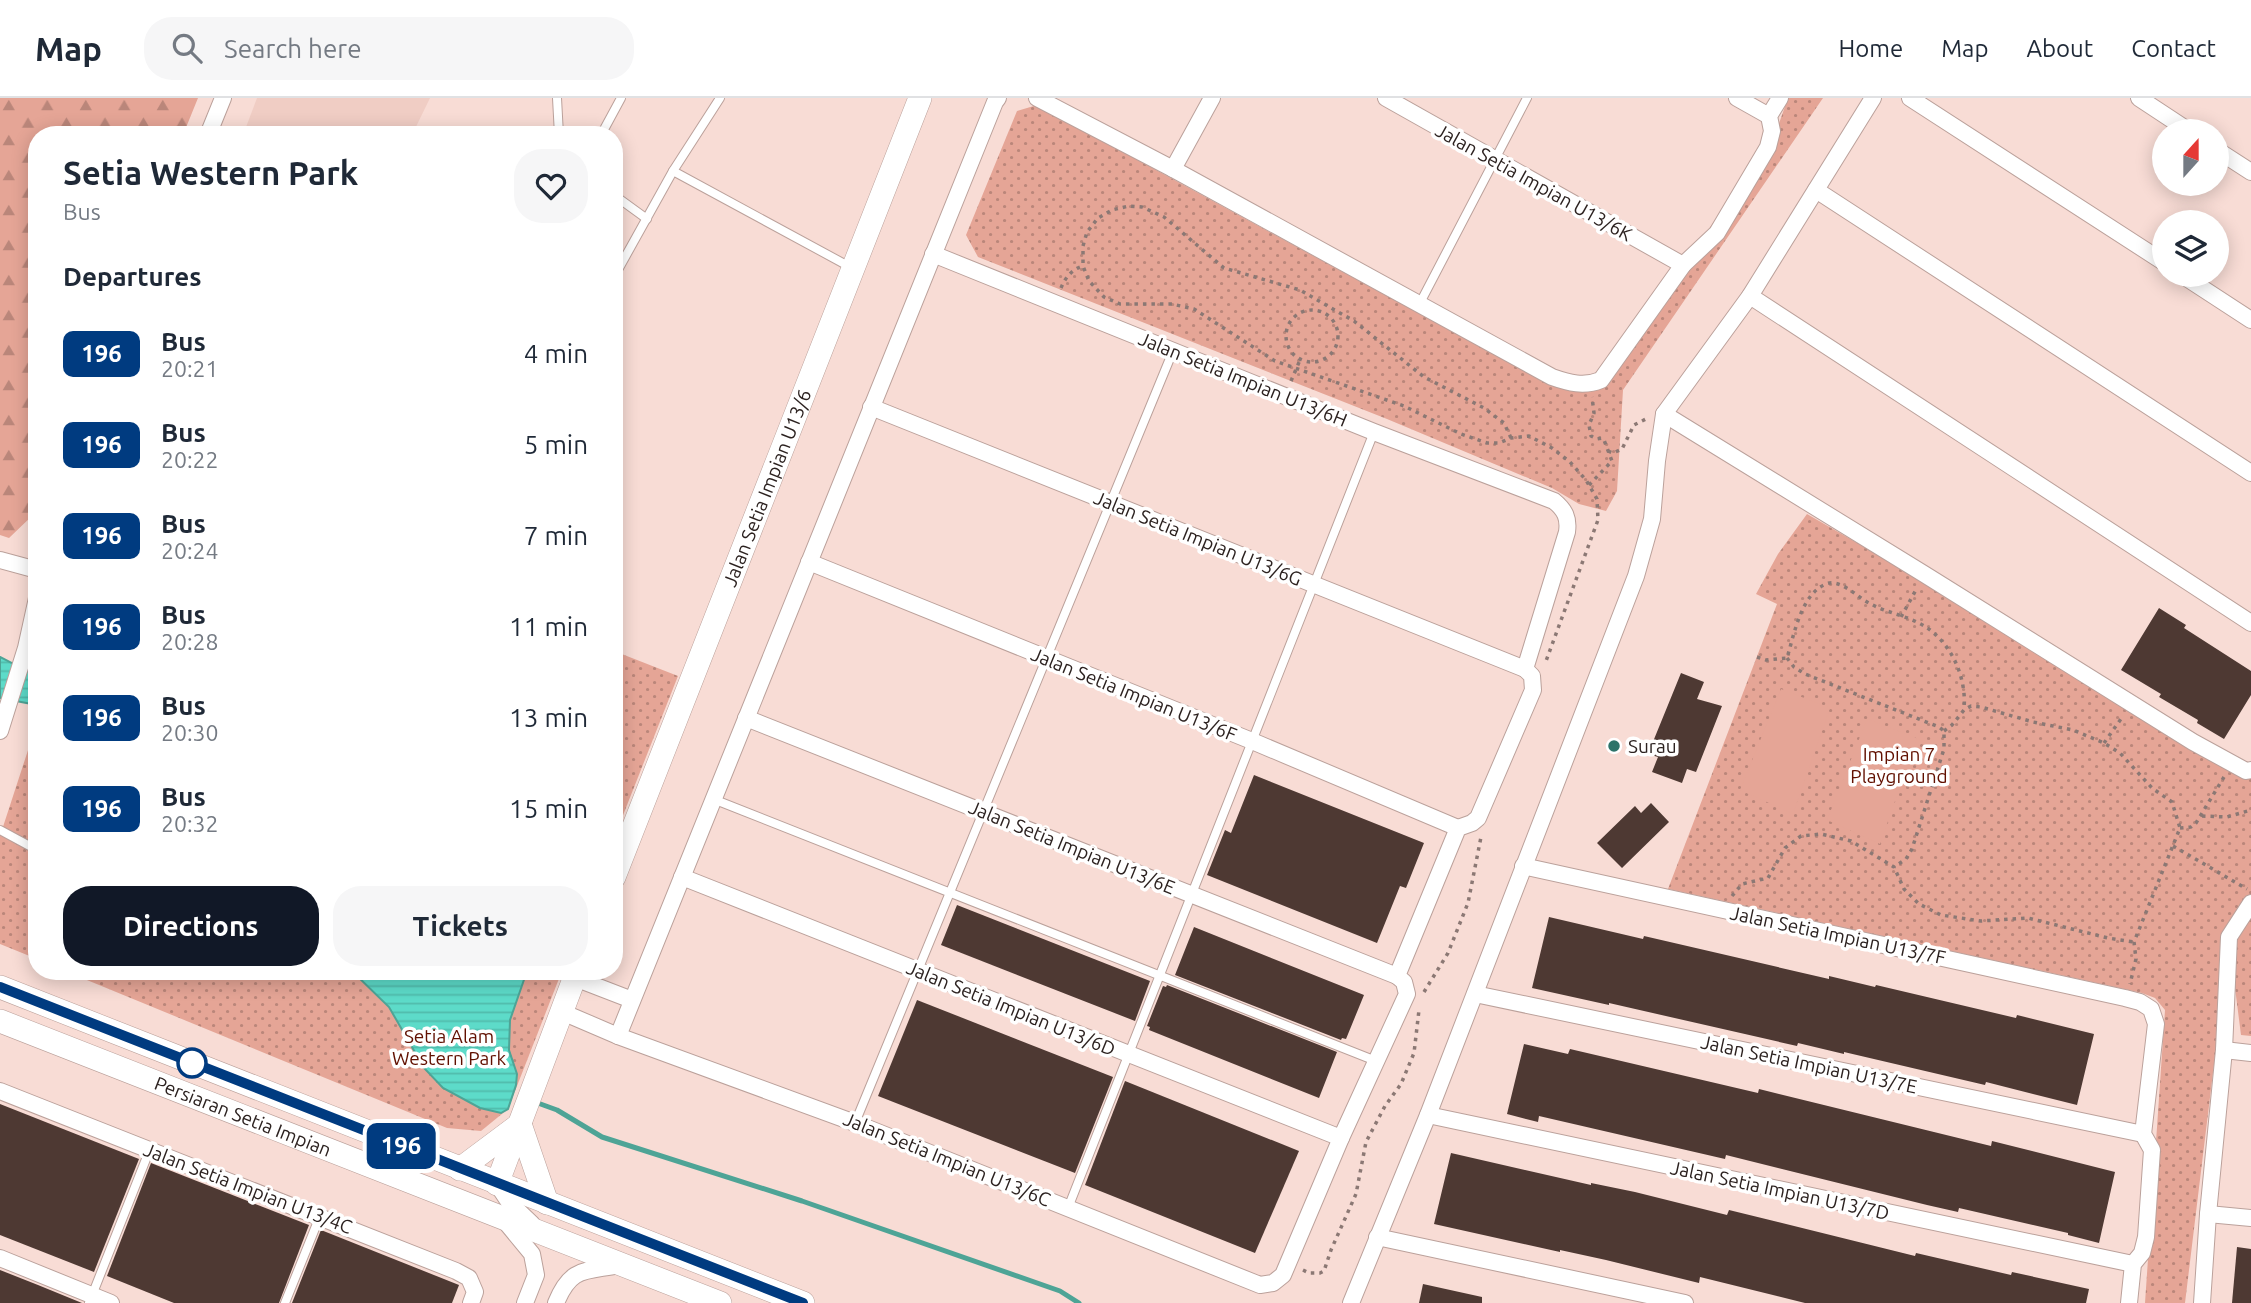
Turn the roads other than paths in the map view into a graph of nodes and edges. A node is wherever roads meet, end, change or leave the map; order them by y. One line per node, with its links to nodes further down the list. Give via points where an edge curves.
1 (223, 98): 18 (street)
2 (557, 98): 19 (lane)
3 (621, 98): 20 (lane)
4 (720, 98): 24 (lane)
5 (920, 98): 33 (street, Jalan Setia Impian U13/6)
6 (998, 98): 29 (street)
7 (1037, 98): 23 (street)
8 (1212, 98): 23 (street)
9 (1386, 98): 21 (street, Jalan Setia Impian U13/6K)
10 (1527, 98): 21 (lane)
11 (1737, 98): 16 (street)
12 (1780, 98): 16 (street)
13 (1873, 98): 26 (street)
14 (1910, 98): 30 (street)
15 (2139, 98): 17 (street)
16 (1769, 116): 32 (street, via 1768,147 1717,233)
17 (2171, 119)
18 (212, 126)
19 (559, 126)
20 (606, 126)
21 (1494, 159): 32 (street, Jalan Setia Impian U13/6K); 36 (lane)
22 (2230, 159): 25 (street)
23 (1173, 169): 36 (street)
24 (673, 171): 28 (lane); 33 (lane)
25 (2251, 173)
26 (1816, 190): 35 (street); 42 (street)
27 (623, 202): 28 (lane)
28 (647, 219): 31 (lane)
29 (933, 254): 38 (street, Jalan Setia Impian U13/6H); 39 (street)
30 (2152, 256)
31 (623, 261)
32 (1683, 265): 36 (street, via 1601,380 1590,384 1552,377)
33 (853, 268): 61 (street, Jalan Setia Impian U13/6)
34 (2200, 287): 37 (street)
35 (1750, 296): 40 (street); 48 (street)
36 (1420, 303)
37 (2251, 320)
38 (1173, 351): 41 (street, Jalan Setia Impian U13/6H); 43 (lane)
39 (871, 407): 43 (street, Jalan Setia Impian U13/6G); 45 (street)
40 (1664, 414): 55 (street, via 2193,742); 62 (street, via 1652,519 1636,576)
41 (1374, 432): 47 (lane); 51 (street, Jalan Setia Impian U13/6H, via 1554,501 1566,514 1568,522)
42 (2251, 473)
43 (1111, 503): 47 (street, Jalan Setia Impian U13/6G); 50 (lane)
44 (0, 560): 46 (street)
45 (809, 562): 50 (street, Jalan Setia Impian U13/6F); 52 (street)
46 (28, 568)
47 (1314, 585): 51 (street, Jalan Setia Impian U13/6G); 54 (lane)
48 (2251, 623)
49 (28, 640): 53 (street)
50 (1047, 658): 54 (street, Jalan Setia Impian U13/6F); 57 (lane)
51 (1525, 668): 58 (street, via 1532,676 1533,690 1499,773 1478,818)
52 (746, 718): 56 (street); 57 (street, Jalan Setia Impian U13/6E)
53 (0, 731)
54 (1252, 741): 58 (street, Jalan Setia Impian U13/6F); 65 (lane)
55 (2251, 770)
56 (713, 799): 63 (street); 64 (lane)
57 (984, 811): 64 (lane); 65 (street, Jalan Setia Impian U13/6E)
58 (1458, 828): 69 (street)
59 (0, 830): 60 (lane)
60 (28, 845)
61 (623, 854)
62 (1523, 866): 73 (street); 86 (street, Jalan Setia Impian U13/7F, via 2140,1002 2151,1009 2156,1024)
63 (682, 877): 67 (street, Jalan Setia Impian U13/6D); 74 (street)
64 (950, 893): 67 (lane); 68 (lane)
65 (1192, 895): 68 (lane); 69 (street, Jalan Setia Impian U13/6E)
66 (2251, 903): 78 (street, via 2229,937)
67 (918, 971): 80 (street, Jalan Setia Impian U13/6D); 85 (lane)
68 (1160, 976): 80 (lane); 81 (lane)
69 (1397, 976): 81 (street, via 1407,994)
70 (574, 980): 75 (street)
71 (587, 980): 74 (street)
72 (0, 987): 89 (street, Persiaran Setia Impian)
73 (1475, 994): 83 (street); 86 (street, Jalan Setia Impian U13/7E)
74 (632, 1000): 77 (street)
75 (562, 1012): 77 (street, Jalan Setia Impian U13/6C); 84 (street)
76 (0, 1021): 95 (street, Persiaran Setia Impian)
77 (618, 1036): 85 (street, Jalan Setia Impian U13/6C)
78 (2224, 1050): 79 (street); 93 (street)
79 (2251, 1053)
80 (1129, 1054): 87 (street, Jalan Setia Impian U13/6D); 92 (lane)
81 (1376, 1061): 87 (street)
82 (0, 1091): 88 (street, Jalan Setia Impian U13/4C)
83 (1428, 1115): 98 (street); 101 (street, Jalan Setia Impian U13/7D)
84 (521, 1120): 89 (street); 90 (street); 91 (street)
85 (855, 1122): 92 (street, Jalan Setia Impian U13/6C)
86 (2143, 1134): 101 (street, via 2152,1150 2146,1237)
87 (1341, 1138): 92 (street, Jalan Setia Impian U13/6C, via 1283,1275 1273,1283 1260,1284)
88 (150, 1149): 94 (street, Jalan Setia Impian U13/4C); 102 (lane)
89 (460, 1169): 90 (street, Persiaran Setia Impian)
90 (498, 1184): 91 (street, Persiaran Setia Impian); 97 (street, via 519,1213)
91 (547, 1203): 109 (street, Persiaran Setia Impian)
92 (1068, 1208)
93 (2208, 1214): 96 (street); 113 (street)
94 (320, 1216): 104 (lane); 105 (street, Jalan Setia Impian U13/4C, via 470,1278 475,1292)
95 (501, 1216): 97 (street, Persiaran Setia Impian); 106 (street, via 532,1254 536,1275)
96 (2251, 1218)
97 (542, 1233): 100 (street, Persiaran Setia Impian)
98 (1377, 1237): 110 (street); 111 (street)
99 (0, 1258): 102 (street)
100 (623, 1264): 107 (street, via 573,1275); 108 (street, Persiaran Setia Impian)
101 (2133, 1264): 112 (street)
102 (91, 1299): 103 (street)
103 (111, 1303)
104 (285, 1303)
105 (471, 1303)
106 (525, 1303)
107 (556, 1303)
108 (720, 1303)
109 (803, 1303)
110 (1351, 1303)
111 (1685, 1303)
112 (2129, 1303)
113 (2202, 1303)

